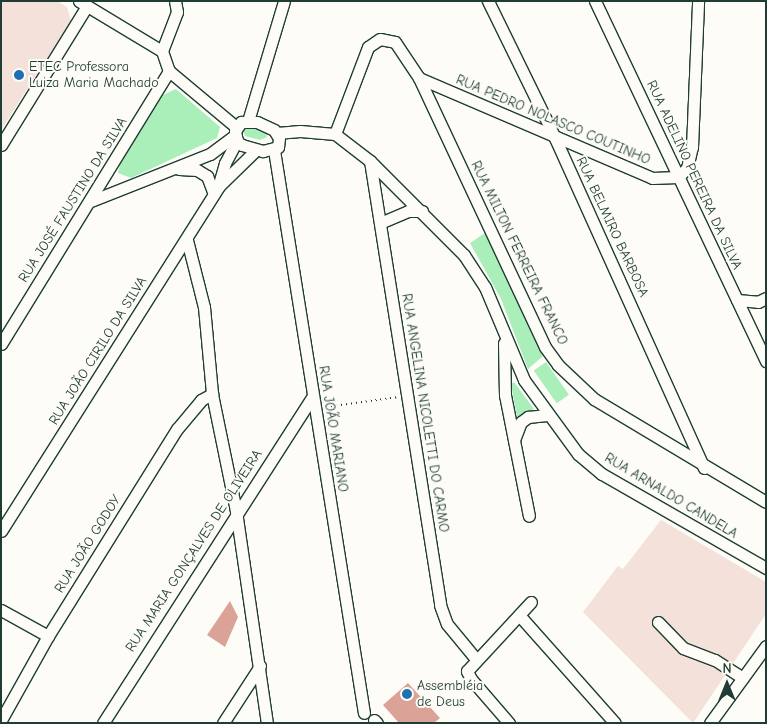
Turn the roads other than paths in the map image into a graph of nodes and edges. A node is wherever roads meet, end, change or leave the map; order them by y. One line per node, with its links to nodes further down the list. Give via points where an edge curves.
1 (176, 1): 7 (street, via 177,12)
2 (488, 1): 14 (street, RUA BELMIRO BARBOSA)
3 (698, 1): 20 (street, via 692,147 687,168)
4 (283, 2): 10 (street)
5 (597, 3): 20 (street, RUA ADELINO PEREIRA DA SILVA)
6 (83, 4): 7 (street); 15 (street)
7 (162, 51): 8 (street)
8 (169, 71): 12 (street); 22 (street, RUA JOSÉ FAUSTINO DA SILVA)
9 (419, 78): 13 (street, RUA MILTON FERREIRA FRANCO, via 394,42 380,39 372,43 362,56); 14 (street, RUA PEDRO NOLASCO COUTINHO); 35 (street, RUA MILTON FERREIRA FRANCO, via 545,346 558,365 594,398)
10 (248, 121): 11 (street, via 267,125); 12 (street)
11 (277, 133): 13 (street); 17 (street, RUA JOÃO MARIANO, via 280,142)
12 (236, 134): 16 (street); 19 (street, via 210,154); 21 (street, RUA JOÃO CIRILO DA SILVA)
13 (336, 134): 18 (street, RUA ARNALDO CANDELA)
14 (555, 138): 20 (street, RUA PEDRO NOLASCO COUTINHO, via 652,178); 35 (street, RUA BELMIRO BARBOSA)
15 (1, 145)
16 (256, 150): 17 (street); 21 (street, RUA JOÃO CIRILO DA SILVA)
17 (274, 150): 32 (street, RUA JOÃO MARIANO)
18 (370, 161): 23 (street, RUA ARNALDO CANDELA); 24 (street, RUA ANGELINA NICOLETTI DO CARMO)
19 (177, 169): 21 (street, via 197,170 207,176); 22 (street)
20 (678, 177): 27 (street, RUA ADELINO PEREIRA DA SILVA)
21 (216, 190): 25 (street, RUA JOÃO CIRILO DA SILVA)
22 (91, 201): 29 (street, RUA JOSÉ FAUSTINO DA SILVA)
23 (422, 211): 24 (street, via 408,211); 28 (street, RUA ARNALDO CANDELA, via 464,255 478,275)
24 (380, 223): 47 (street, RUA ANGELINA NICOLETTI DO CARMO, via 440,605 447,624)
25 (187, 240): 31 (street, via 204,307); 39 (street, RUA JOÃO CIRILO DA SILVA)
26 (766, 298): 27 (street, via 758,302)
27 (737, 300): 30 (street, RUA ADELINO PEREIRA DA SILVA)
28 (504, 340): 33 (street, RUA ARNALDO CANDELA); 34 (street, via 505,395)
29 (1, 344)
30 (766, 361)
31 (212, 394): 37 (street); 45 (street, RUA JOÃO GODOY, via 201,400 177,430)
32 (312, 396): 37 (street, RUA MARIA GONÇALVES DE OLIVEIRA); 50 (street, RUA JOÃO MARIANO)
33 (547, 416): 34 (street, via 521,422); 40 (street, RUA ARNALDO CANDELA, via 578,454 602,474)
34 (513, 442): 38 (street)
35 (704, 468): 36 (street, RUA MILTON FERREIRA FRANCO)
36 (766, 502)
37 (236, 511): 48 (street); 52 (street, RUA MARIA GONÇALVES DE OLIVEIRA)
38 (530, 516)
39 (1, 532)
40 (766, 568)
41 (531, 602): 43 (street)
42 (1, 610): 45 (street)
43 (519, 615): 47 (street); 56 (street)
44 (658, 622): 49 (street, via 683,648 715,660)
45 (48, 636): 51 (street, RUA JOÃO GODOY)
46 (766, 646): 49 (street)
47 (476, 659): 55 (street, via 467,671 471,680)
48 (260, 666): 53 (street); 54 (street)
49 (743, 678): 57 (street)
50 (372, 719)
51 (1, 720)
52 (103, 723)
53 (223, 723)
54 (267, 723)
55 (509, 723)
56 (615, 723)
57 (710, 723)

